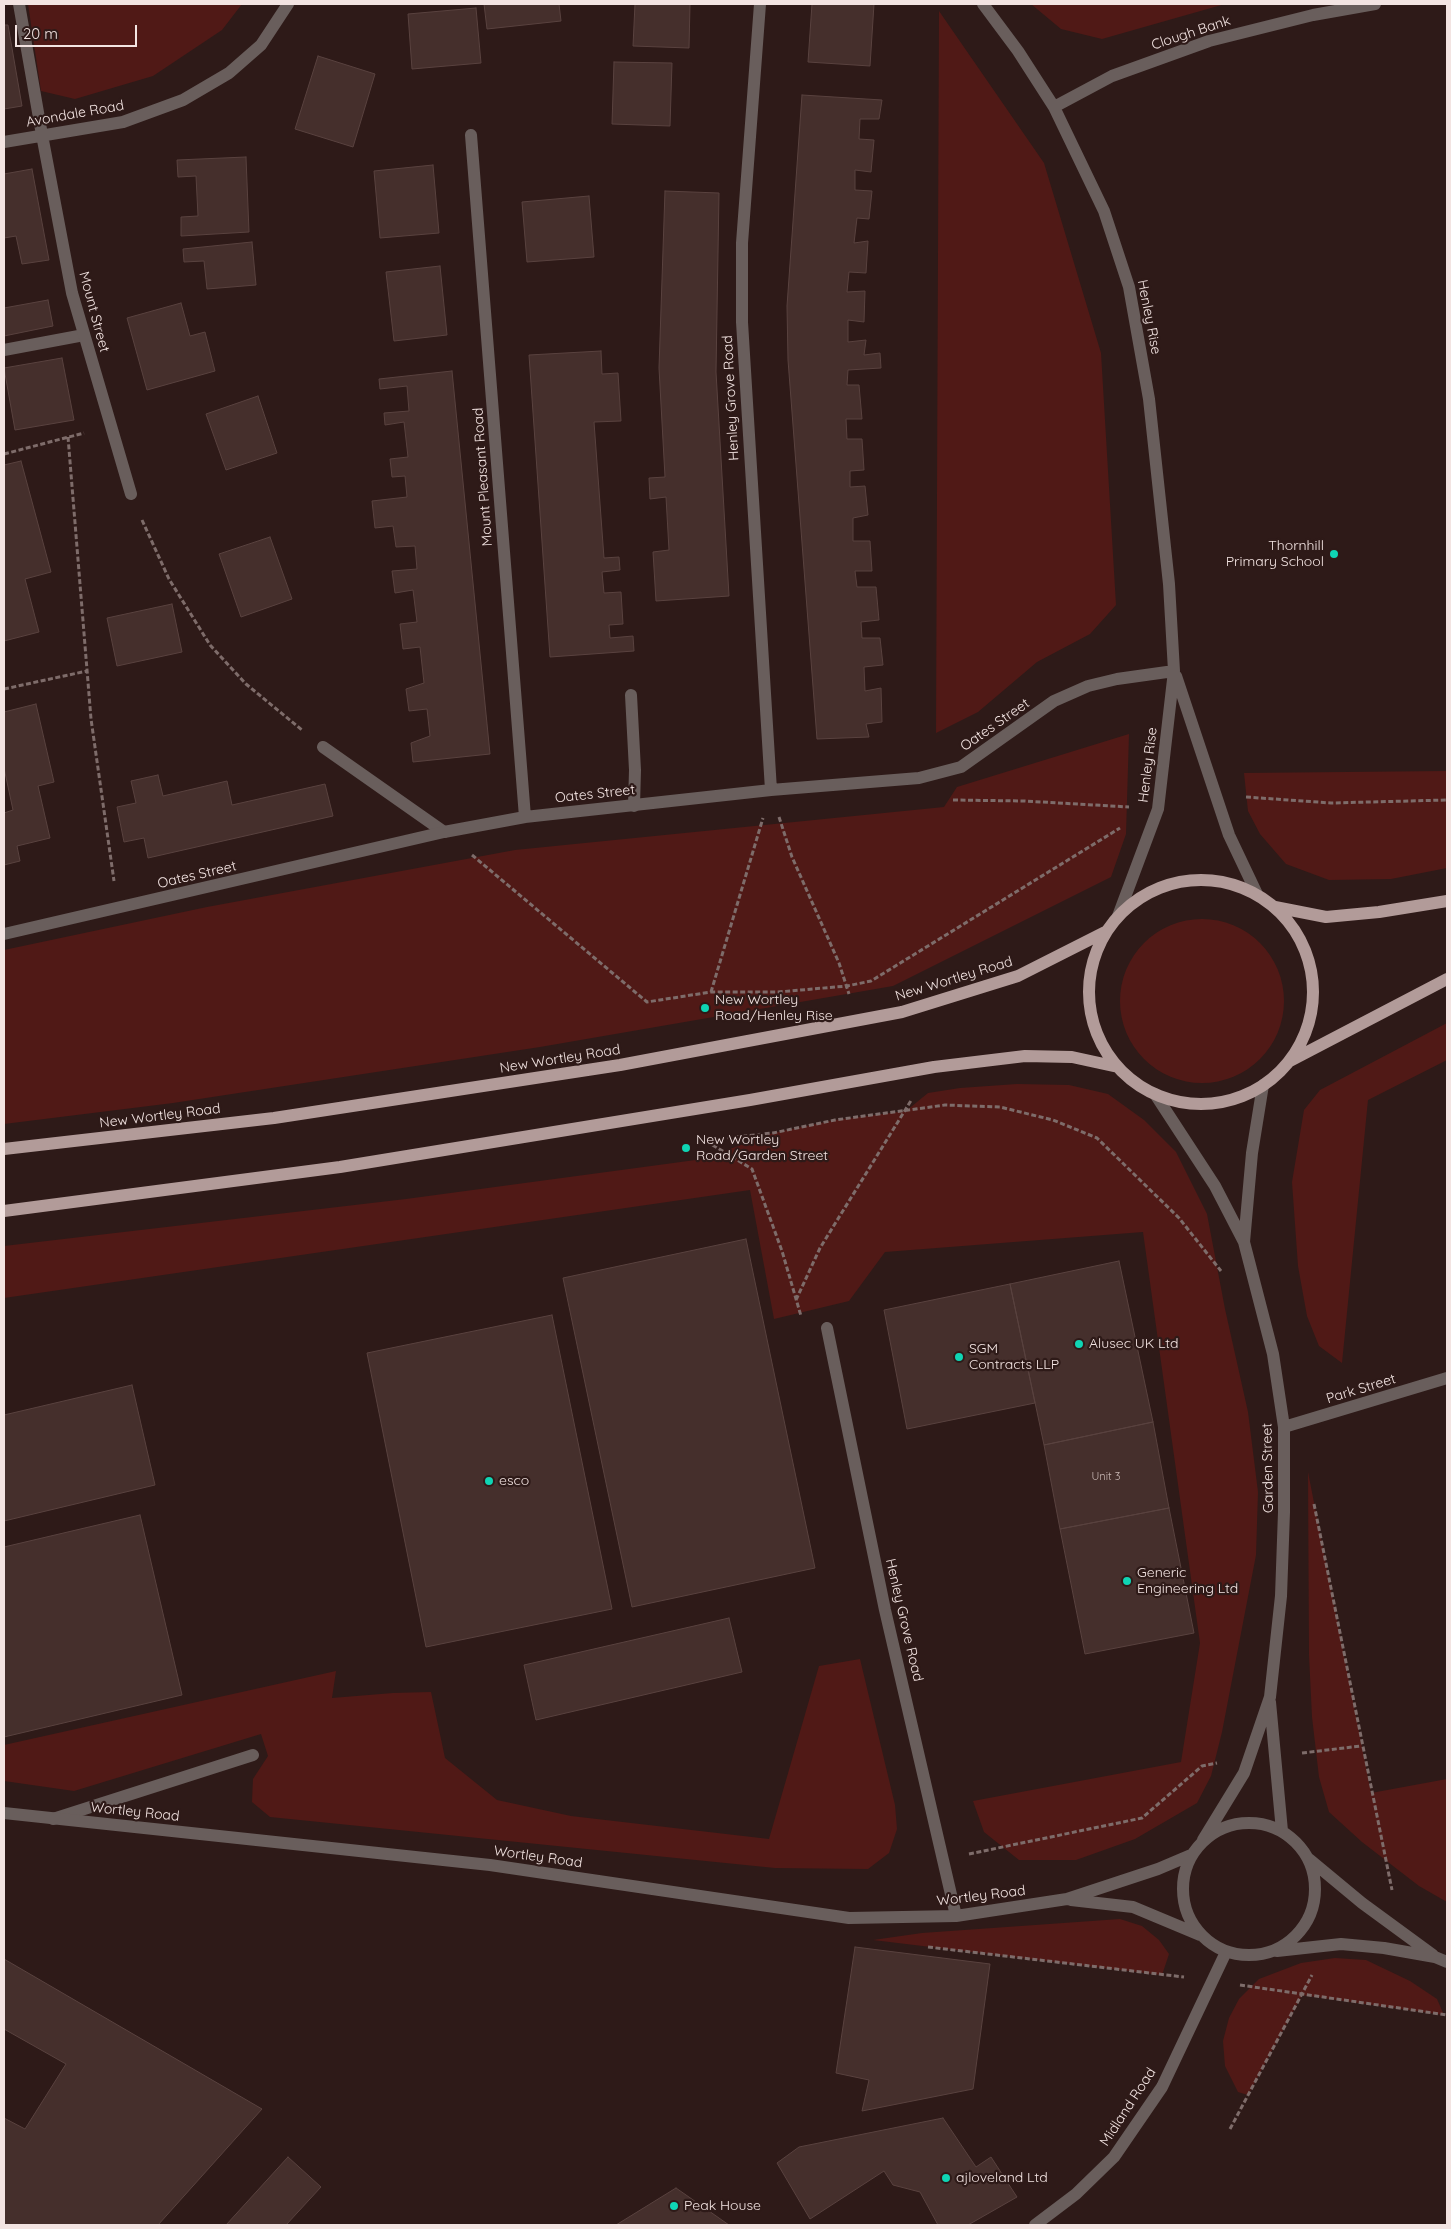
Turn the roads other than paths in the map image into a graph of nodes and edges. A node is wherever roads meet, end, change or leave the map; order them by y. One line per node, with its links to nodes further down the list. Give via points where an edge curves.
1 (19, 4): 7 (street, Mount Street)
2 (288, 4): 7 (street, Avondale Road, via 261,45 229,73 183,100 123,122)
3 (760, 4): 16 (street, Henley Grove Road, via 742,243 742,322)
4 (983, 4): 6 (street, Henley Rise)
5 (1374, 4): 6 (street, Clough Bank, via 1313,14 1209,41 1112,76)
6 (1054, 107): 13 (street, Henley Rise, via 1104,211 1129,286 1149,399 1170,584)
7 (42, 135): 9 (street, Avondale Road); 10 (street, Mount Street, via 72,293)
8 (471, 135): 18 (street, Mount Pleasant Road)
9 (4, 142)
10 (84, 334): 11 (street); 12 (street, Mount Street)
11 (4, 350)
12 (131, 494)
13 (1174, 671): 16 (street, Oates Street, via 1088,686 1054,701 961,768 919,778); 20 (street, Henley Rise, via 1229,835); 23 (street, Henley Rise, via 1158,809)
14 (631, 695): 17 (street)
15 (323, 747): 19 (street)
16 (771, 790): 17 (street, Oates Street)
17 (634, 806): 18 (street, Oates Street)
18 (525, 817): 19 (street, Oates Street)
19 (444, 832): 25 (street, Oates Street)
20 (1257, 894): 22 (main road); 23 (main road, via 1221,881 1183,881 1147,892)
21 (1447, 901): 22 (main road, via 1326,917)
22 (1275, 907): 27 (main road, via 1297,933 1310,964 1313,999 1306,1032)
23 (1118, 916): 24 (main road)
24 (1105, 932): 28 (main road, via 1093,959 1088,988 1091,1016 1101,1043); 31 (main road, New Wortley Road, via 1018,976 902,1012 580,1072 274,1118)
25 (4, 934)
26 (1447, 979): 27 (main road)
27 (1289, 1061): 29 (main road)
28 (1118, 1067): 30 (main road); 32 (main road, via 1072,1057 1025,1056 934,1067 340,1167)
29 (1263, 1085): 30 (main road, via 1238,1097 1210,1103 1182,1102); 33 (street, Garden Street, via 1252,1153)
30 (1155, 1094): 33 (street, Garden Street, via 1215,1186)
31 (4, 1148)
32 (4, 1211)
33 (1244, 1242): 36 (street, Garden Street, via 1273,1354)
34 (827, 1328): 46 (street, Henley Grove Road, via 885,1610)
35 (1447, 1378): 36 (street, Park Street)
36 (1284, 1427): 37 (street, Garden Street, via 1281,1596)
37 (1270, 1697): 41 (street, Garden Street); 42 (street, Garden Street, via 1244,1772)
38 (254, 1755): 40 (street)
39 (4, 1813): 40 (street, Wortley Road)
40 (53, 1819): 46 (street, Wortley Road, via 490,1865 849,1918)
41 (1282, 1831): 42 (street, via 1263,1824 1242,1823 1221,1829); 44 (street)
42 (1203, 1840): 43 (street)
43 (1191, 1855): 45 (street, Wortley Road); 47 (street, via 1184,1875 1182,1896 1188,1917)
44 (1309, 1859): 49 (street, via 1315,1880 1314,1903 1306,1924 1292,1940); 50 (street)
45 (1067, 1899): 46 (street, Wortley Road); 47 (street, Wortley Road, via 1133,1907)
46 (956, 1916)
47 (1200, 1935): 48 (street)
48 (1226, 1952): 49 (street, via 1257,1955); 52 (street, Midland Road, via 1162,2087 1114,2157 1076,2194)
49 (1273, 1952): 50 (street, via 1341,1944)
50 (1435, 1957): 51 (street)
51 (1447, 1962)
52 (1034, 2225)

